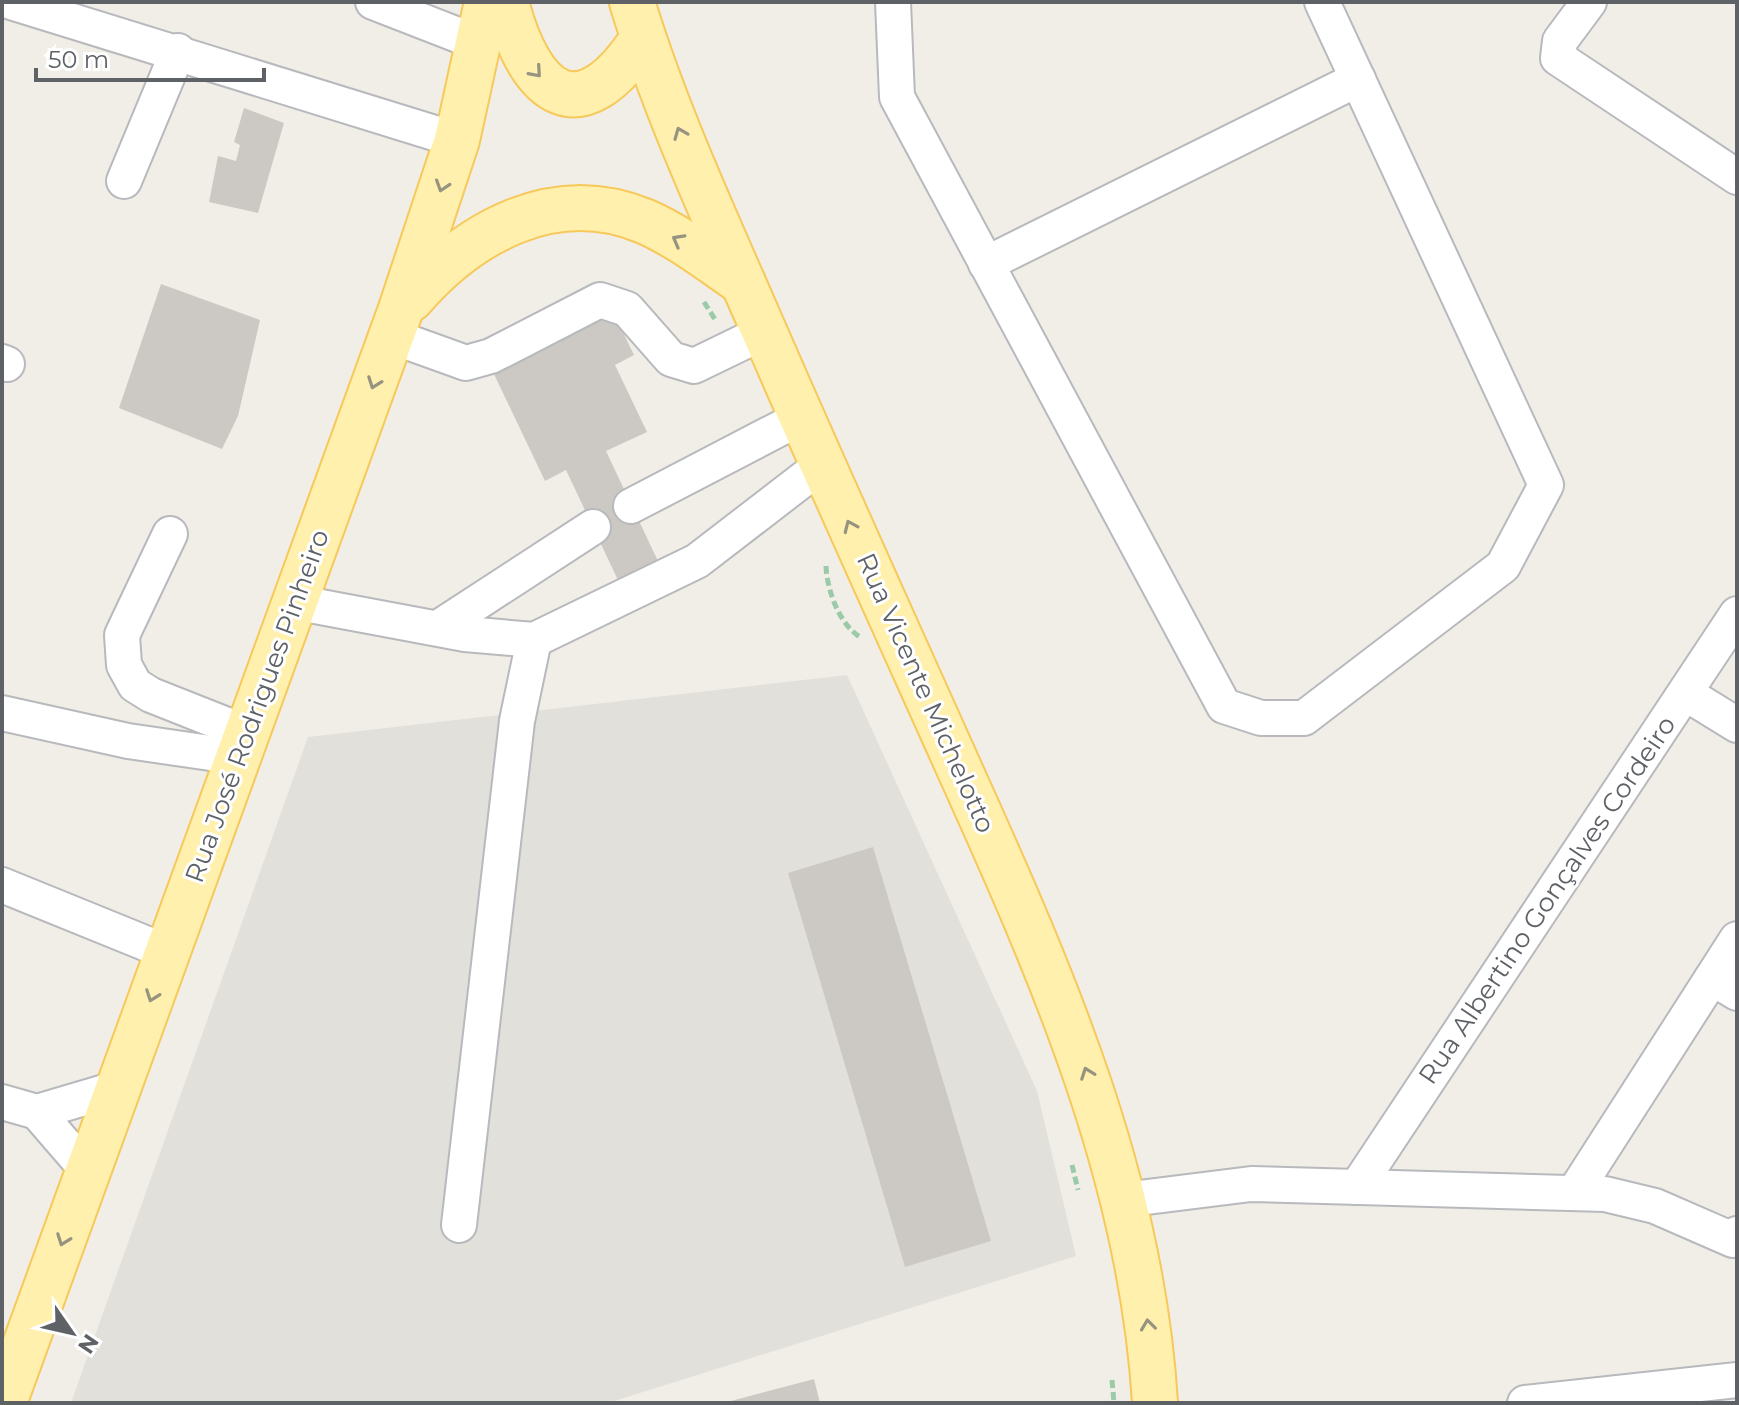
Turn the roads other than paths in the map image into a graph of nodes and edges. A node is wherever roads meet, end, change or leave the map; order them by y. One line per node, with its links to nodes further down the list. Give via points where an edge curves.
1 (11, 2): 9 (street)
2 (373, 2): 8 (street)
3 (506, 2): 7 (main road, one-way to 7, via 523,56 537,77 554,89 575,94 611,81)
4 (893, 2): 14 (street, via 897,97)
5 (1322, 2): 10 (street)
6 (1589, 2): 12 (street, via 1556,52 1562,63)
7 (638, 20): 15 (main road, Rua Vicente Michelotto, one-way to 7)
8 (484, 23): 11 (main road, Rua José Rodrigues Pinheiro)
9 (178, 51): 11 (street); 13 (street)
10 (1358, 79): 14 (street); 14 (street, via 1546,485 1503,566 1304,718 1261,718 1224,706)
11 (457, 140): 16 (main road, Rua José Rodrigues Pinheiro, one-way to 16)
12 (1737, 176)
13 (124, 181)
14 (986, 264)
15 (743, 283): 16 (main road, one-way to 16, via 643,221 598,208 550,210 508,222 466,245 437,269); 17 (main road, Rua Vicente Michelotto)
16 (396, 322): 17 (street, via 466,363 491,356 600,300 627,309 671,359 694,366); 23 (main road, Rua José Rodrigues Pinheiro, one-way to 23)
17 (748, 340): 18 (main road, Rua Vicente Michelotto)
18 (802, 417): 19 (main road, Rua Vicente Michelotto); 20 (street)
19 (823, 464): 26 (street, via 697,561); 41 (main road, Rua Vicente Michelotto, one-way to 19, via 1093,1090 1044,960)
20 (631, 506)
21 (593, 527): 25 (street)
22 (170, 534): 30 (street, via 122,635 124,665 135,685)
23 (294, 602): 25 (street); 30 (main road, Rua José Rodrigues Pinheiro)
24 (1737, 614): 27 (street, Rua Albertino Gonçalves Cordeiro)
25 (438, 628): 26 (street)
26 (534, 640): 42 (street, via 507,796)
27 (1685, 693): 29 (street); 39 (street, Rua Albertino Gonçalves Cordeiro)
28 (2, 713): 30 (street, via 128,741)
29 (1737, 725)
30 (242, 745): 33 (main road, Rua José Rodrigues Pinheiro)
31 (2, 885): 33 (street)
32 (1737, 939): 34 (street)
33 (167, 952): 35 (main road, Rua José Rodrigues Pinheiro, one-way to 35)
34 (1724, 986): 40 (street)
35 (118, 1088): 37 (street); 38 (main road, Rua José Rodrigues Pinheiro)
36 (2, 1102): 37 (street)
37 (37, 1112): 38 (street)
38 (88, 1171): 45 (main road, Rua José Rodrigues Pinheiro, one-way to 45)
39 (1357, 1187): 40 (street); 41 (street, via 1231,1184)
40 (1574, 1193): 43 (street, via 1630,1197)
41 (1123, 1200): 46 (main road, Rua Vicente Michelotto, one-way to 41, via 1144,1301)
42 (459, 1225)
43 (1735, 1237)
44 (1737, 1380): 47 (street)
45 (4, 1403)
46 (1155, 1403)
47 (1525, 1403)

